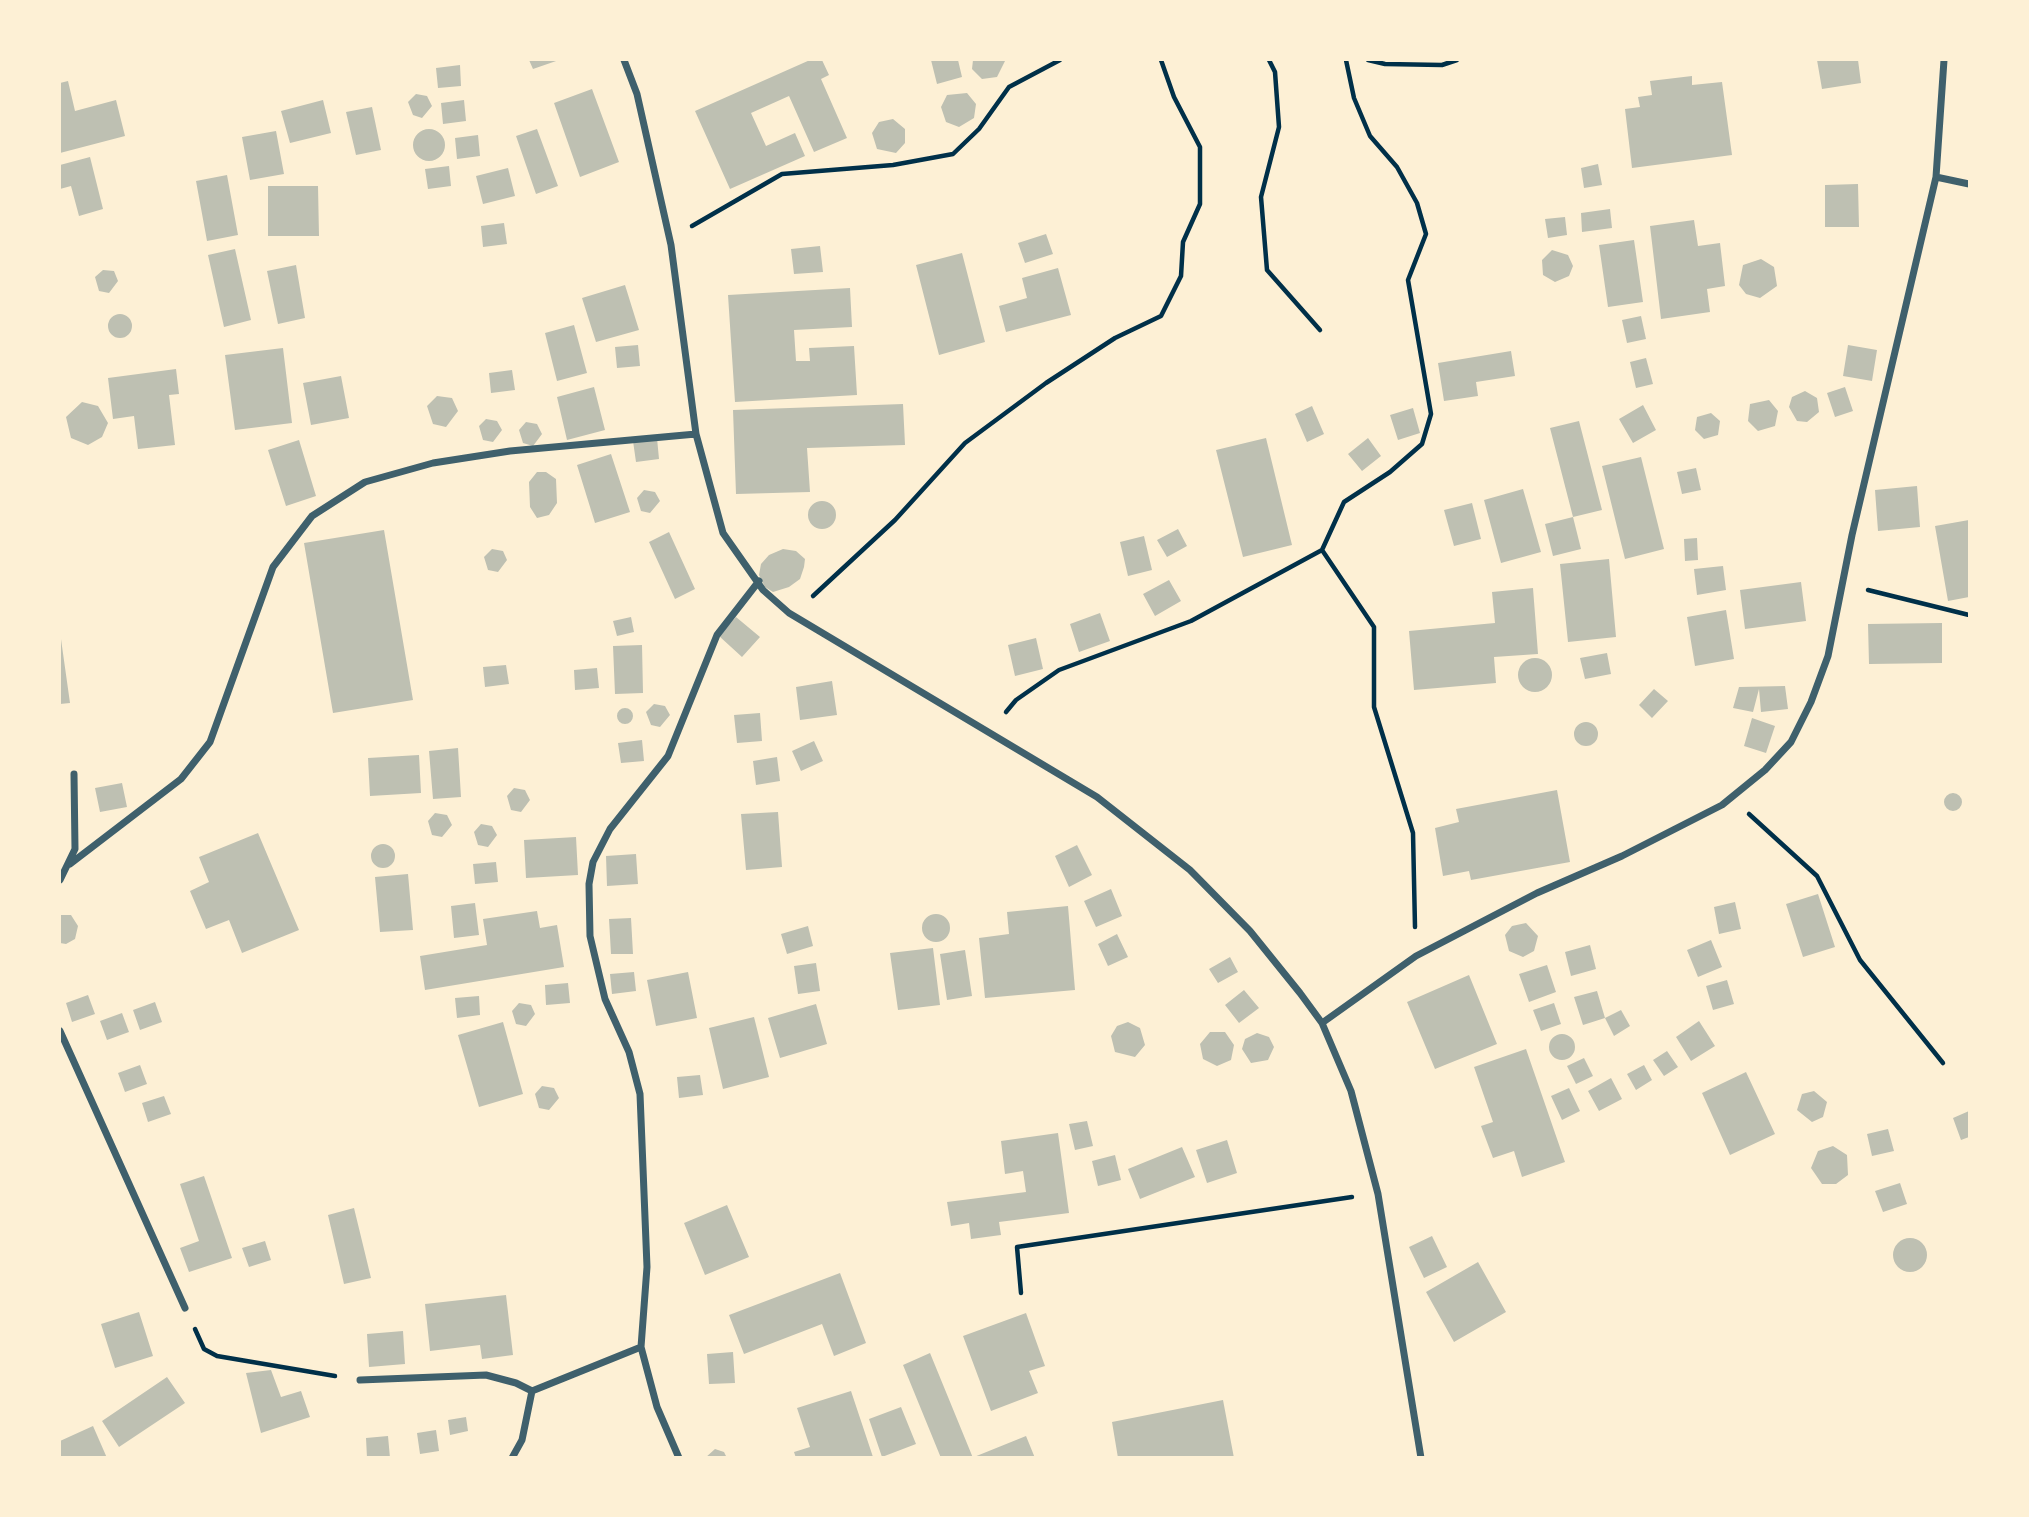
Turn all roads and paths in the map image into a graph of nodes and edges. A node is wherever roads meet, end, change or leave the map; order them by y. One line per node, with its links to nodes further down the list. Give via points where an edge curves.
1 (624, 60): 11 (street, via 637,94)
2 (1060, 60): 11 (path, via 1009,87 979,129 953,154 894,166 782,174 716,210)
3 (1161, 60): 17 (path, via 1200,147 1200,204 1183,242 1181,276 1161,316 1115,338 965,443 823,590)
4 (1269, 60): 12 (path, via 1275,72 1279,127 1261,197 1267,270)
5 (1346, 60): 14 (path, via 1354,98 1370,136 1397,167 1417,203 1426,234 1408,280 1431,414 1422,444 1344,502)
6 (1368, 60): 7 (path, via 1442,65)
7 (1457, 60)
8 (1944, 60): 9 (street)
9 (1936, 177): 10 (street); 16 (street)
10 (1969, 184)
11 (671, 245): 13 (street)
12 (1320, 330)
13 (696, 433): 15 (street, via 723,533); 22 (street, via 433,463 365,482 312,516 273,567 210,742 181,779)
14 (1322, 550): 19 (path, via 1191,621 1059,670 1016,700); 24 (path, via 1374,627 1374,707 1413,833)
15 (758, 581): 17 (street); 31 (street, via 717,635 668,756 610,829 593,862 589,884 590,936 605,999 629,1052 640,1094 647,1267)
16 (1842, 583): 18 (path); 21 (street, via 1828,656 1791,742)
17 (789, 613): 19 (street)
18 (1969, 615)
19 (989, 732): 25 (street, via 1097,797 1191,870 1250,931)
20 (74, 774): 22 (street, via 75,849)
21 (1722, 805): 24 (street); 27 (path, via 1752,815 1817,876 1860,960)
22 (70, 864): 23 (street)
23 (60, 880)
24 (1416, 956): 25 (street)
25 (1322, 1023): 28 (street, via 1351,1091)
26 (60, 1031): 30 (street)
27 (1943, 1063)
28 (1378, 1194): 29 (path, via 1017,1247); 36 (street)
29 (1021, 1293)
30 (185, 1308): 32 (path, via 204,1349 217,1356)
31 (641, 1347): 33 (street); 35 (street, via 657,1407)
32 (360, 1380): 33 (street, via 486,1375)
33 (531, 1391): 34 (street, via 522,1440)
34 (512, 1458)
35 (678, 1458)
36 (1421, 1458)

